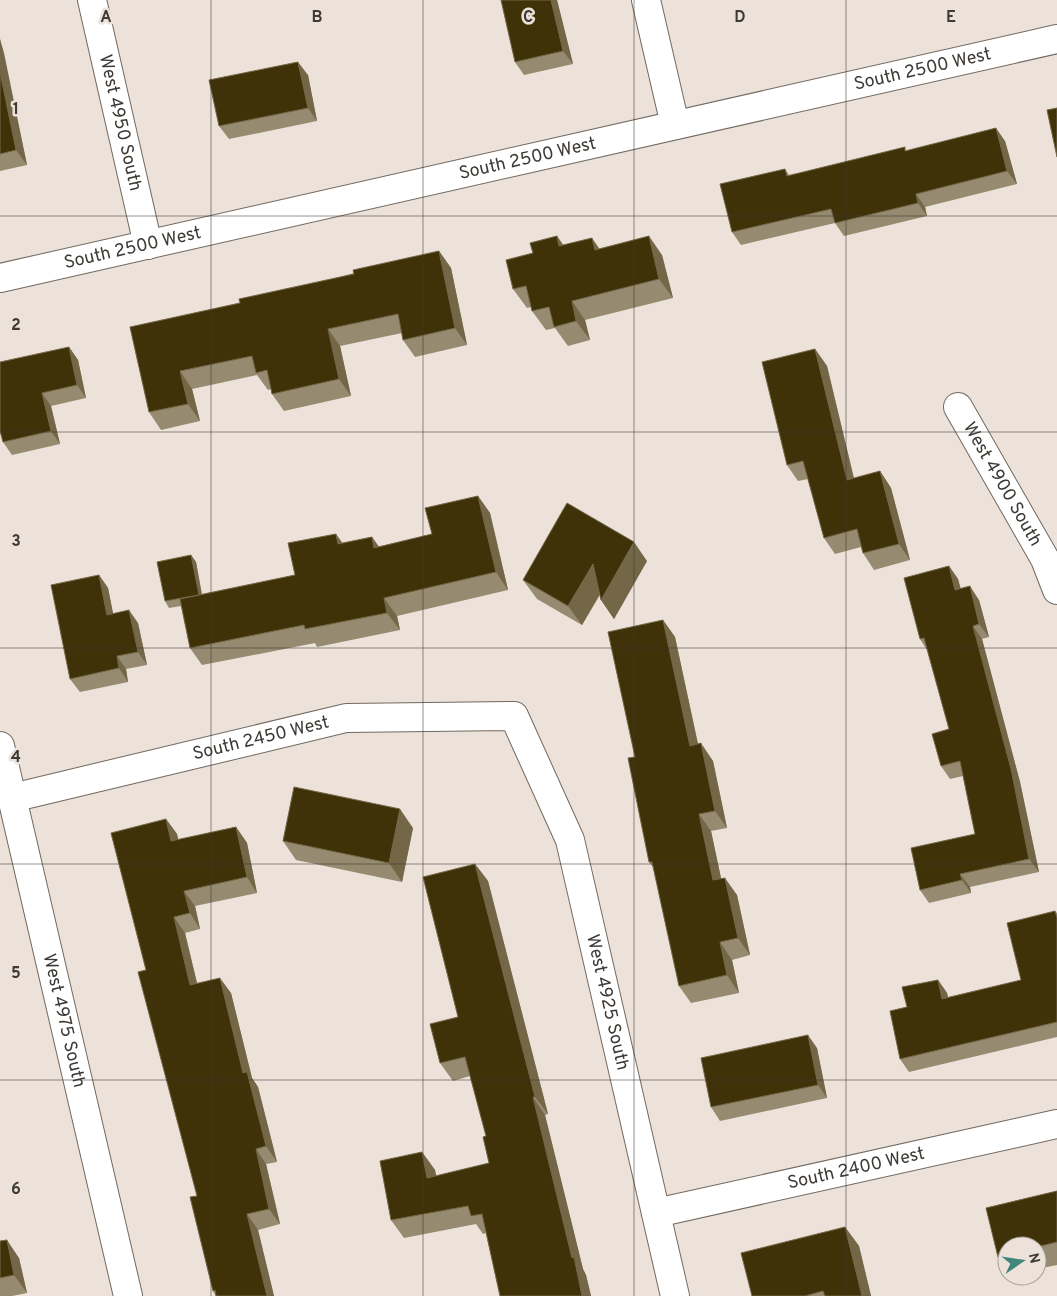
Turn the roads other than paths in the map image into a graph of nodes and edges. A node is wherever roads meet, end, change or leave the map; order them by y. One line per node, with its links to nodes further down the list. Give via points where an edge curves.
1 (92, 0): 5 (street, West 4950 South)
2 (646, 0): 4 (street)
3 (1057, 39): 4 (street, South 2500 West)
4 (675, 125): 5 (street, South 2500 West)
5 (148, 245): 6 (street, South 2500 West)
6 (0, 278)
7 (958, 407): 8 (street, West 4900 South, via 1045,559)
8 (1057, 590)
9 (514, 716): 11 (street, South 2450 West, via 346,718); 13 (street, West 4925 South, via 570,840)
10 (0, 746): 11 (street, West 4975 South)
11 (12, 798): 14 (street, West 4975 South)
12 (1057, 1124): 13 (street, South 2400 West)
13 (656, 1214): 15 (street, West 4925 South)
14 (128, 1296)
15 (675, 1296)

